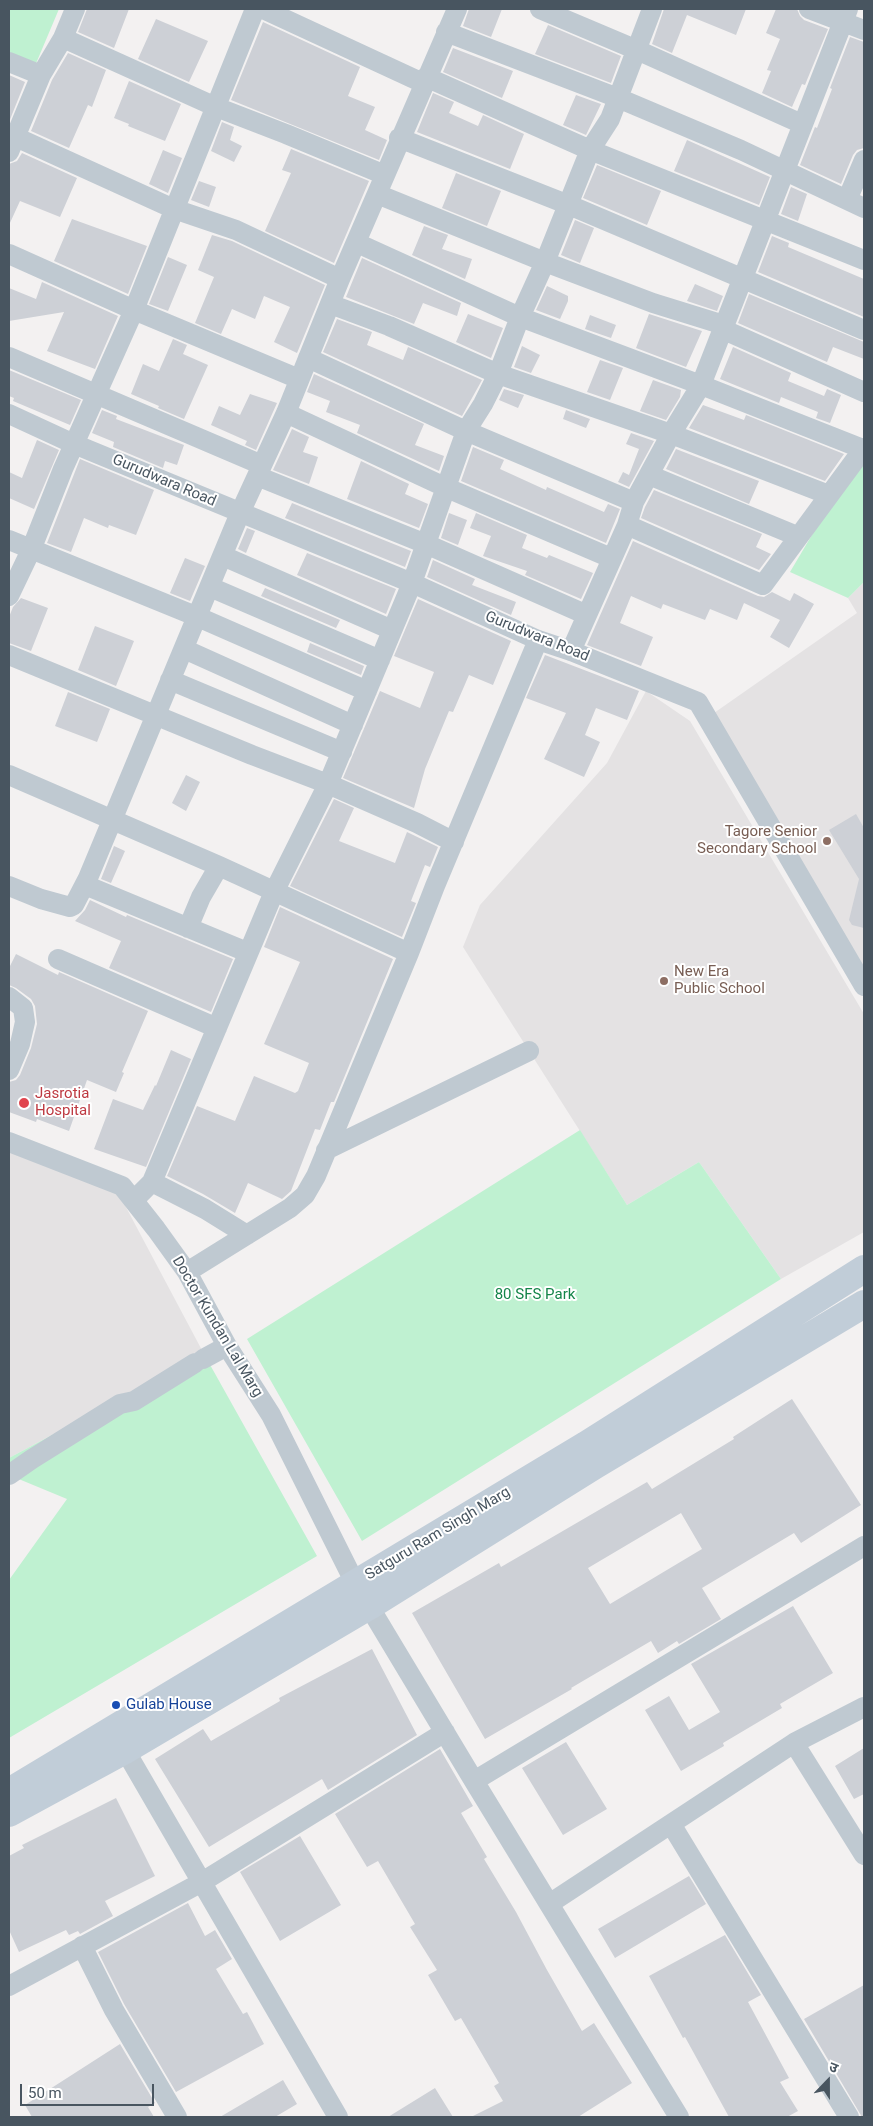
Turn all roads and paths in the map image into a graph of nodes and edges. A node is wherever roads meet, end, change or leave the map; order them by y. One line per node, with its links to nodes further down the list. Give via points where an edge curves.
1 (75, 9): 11 (street)
2 (255, 9): 17 (street)
3 (263, 9): 15 (street)
4 (457, 9): 10 (street)
5 (540, 9): 12 (street)
6 (652, 9): 12 (street)
7 (809, 9): 8 (street)
8 (846, 16): 9 (street); 18 (street)
9 (864, 30)
10 (446, 32): 15 (street); 16 (street)
11 (63, 38): 14 (street); 17 (street)
12 (637, 50): 16 (street); 18 (street)
13 (9, 62): 14 (street)
14 (41, 75): 20 (street)
15 (424, 80): 19 (street); 21 (street)
16 (618, 98): 21 (street, via 610,119); 23 (street)
17 (216, 107): 24 (street); 28 (street)
18 (802, 124): 23 (street)
19 (399, 138): 24 (street); 27 (street)
20 (11, 141): 28 (street)
21 (590, 150): 27 (street); 29 (street)
22 (864, 160): 26 (street)
23 (784, 171): 26 (street); 29 (street)
24 (384, 175): 25 (street)
25 (377, 194): 30 (street); 33 (street)
26 (855, 204)
27 (569, 205): 33 (street); 35 (street)
28 (174, 209): 34 (street, via 236,230); 37 (street)
29 (764, 220): 32 (street); 35 (street)
30 (356, 242): 34 (street); 38 (street)
31 (9, 254): 37 (street)
32 (864, 260)
33 (545, 262): 38 (street); 39 (street)
34 (340, 279): 36 (street)
35 (741, 279): 39 (street); 40 (street)
36 (330, 304): 42 (street); 43 (street)
37 (134, 310): 44 (street); 47 (street)
38 (520, 317): 43 (street); 45 (street)
39 (723, 327): 45 (street); 46 (street)
40 (864, 330)
41 (9, 357): 47 (street)
42 (308, 358): 44 (street); 50 (street)
43 (498, 374): 50 (street); 51 (street)
44 (299, 380): 48 (street)
45 (701, 385): 51 (street); 53 (street)
46 (864, 392)
47 (96, 393): 52 (street); 54 (street)
48 (286, 413): 54 (street); 56 (street)
49 (9, 414): 52 (street, Gurudwara Road)
50 (466, 431): 56 (street); 58 (street)
51 (671, 434): 55 (street); 57 (street)
52 (74, 444): 59 (street, Gurudwara Road); 64 (street)
53 (864, 449): 57 (street)
54 (259, 470): 59 (street); 63 (street)
55 (649, 475): 58 (street); 61 (street)
56 (447, 488): 63 (street); 66 (street)
57 (829, 495): 61 (street)
58 (634, 502): 60 (street)
59 (240, 513): 65 (street); 67 (street, Gurudwara Road)
60 (627, 525): 61 (street, via 763,585); 66 (street)
61 (797, 536)
62 (9, 540): 64 (street)
63 (426, 544): 67 (street); 70 (street)
64 (31, 550): 69 (street); 71 (street)
65 (223, 556): 68 (street); 72 (street)
66 (611, 558): 70 (street)
67 (412, 583): 72 (street); 73 (street, Gurudwara Road)
68 (210, 587): 71 (street); 77 (street)
69 (9, 596)
70 (587, 615): 75 (street)
71 (198, 617): 74 (street); 79 (street)
72 (392, 630): 77 (street)
73 (538, 640): 75 (street, Gurudwara Road); 86 (street)
74 (184, 649): 78 (street); 81 (street)
75 (572, 651): 95 (street, Gurudwara Road, via 698,702)
76 (9, 655): 80 (street)
77 (380, 660): 79 (street)
78 (170, 680): 80 (street); 82 (street)
79 (367, 691): 81 (street)
80 (155, 716): 84 (street); 85 (street)
81 (353, 725): 82 (street)
82 (342, 752): 84 (street)
83 (9, 775): 85 (street)
84 (328, 784): 86 (street); 90 (street)
85 (112, 820): 87 (street); 88 (street)
86 (454, 842): 93 (street)
87 (219, 866): 90 (street); 91 (street)
88 (84, 885): 89 (street, via 70,907); 91 (street)
89 (9, 886)
90 (274, 892): 92 (street); 93 (street)
91 (188, 928): 92 (street)
92 (247, 952): 97 (street)
93 (409, 953): 101 (street)
94 (58, 959): 97 (street)
95 (864, 986)
96 (9, 997): 99 (street, via 23,1008 25,1022)
97 (217, 1028): 102 (street)
98 (528, 1050): 101 (street)
99 (9, 1070)
100 (9, 1142): 103 (street, Doctor Kundan Lal Marg, via 122,1186)
101 (326, 1150): 104 (street, via 304,1197)
102 (152, 1182): 103 (street); 104 (street)
103 (134, 1200): 106 (street, Doctor Kundan Lal Marg)
104 (247, 1235): 106 (street)
105 (864, 1269): 111 (main road, Satguru Ram Singh Marg, via 586,1445)
106 (186, 1272): 108 (street, Doctor Kundan Lal Marg)
107 (864, 1304): 111 (main road, Satguru Ram Singh Marg, via 595,1465)
108 (227, 1346): 109 (street, via 134,1401 120,1404); 111 (street, Doctor Kundan Lal Marg, via 271,1415)
109 (9, 1475)
110 (864, 1546): 116 (street)
111 (362, 1595): 113 (street, Doctor Kundan Lal Marg); 115 (main road, Satguru Ram Singh Marg); 117 (main road, Satguru Ram Singh Marg)
112 (864, 1707): 114 (street)
113 (445, 1732): 116 (street, Doctor Kundan Lal Marg); 121 (street)
114 (794, 1743): 119 (street); 120 (street)
115 (125, 1750): 118 (main road, Satguru Ram Singh Marg); 121 (street)
116 (474, 1781): 122 (street, Doctor Kundan Lal Marg)
117 (9, 1792)
118 (9, 1813)
119 (671, 1824): 122 (street); 128 (street)
120 (864, 1855)
121 (202, 1882): 123 (street); 126 (street)
122 (549, 1904): 127 (street, Doctor Kundan Lal Marg)
123 (82, 1946): 124 (street); 125 (street, via 114,2010)
124 (9, 1986)
125 (177, 2117)
126 (338, 2117)
127 (679, 2117)
128 (849, 2117)

